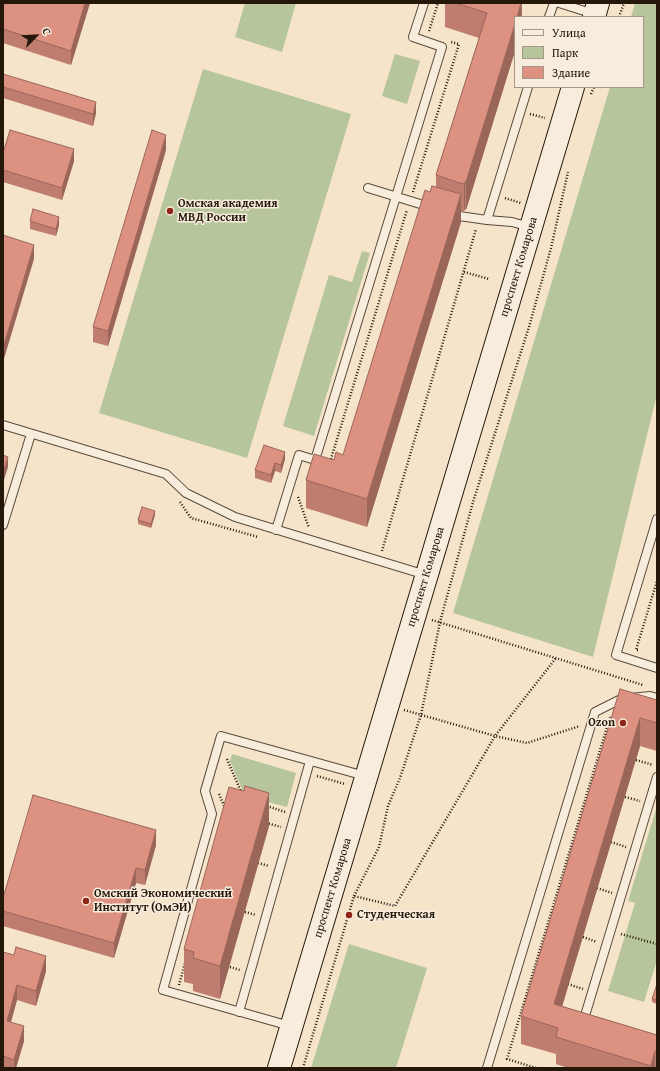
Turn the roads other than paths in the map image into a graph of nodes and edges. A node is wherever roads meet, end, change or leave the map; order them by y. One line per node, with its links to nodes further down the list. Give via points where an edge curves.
1 (424, 3): 9 (lane, via 413,38 442,47)
2 (554, 3): 5 (lane)
3 (558, 3): 4 (lane)
4 (596, 11)
5 (549, 16)
6 (528, 88): 10 (lane, via 494,195)
7 (582, 91): 11 (main road, проспект Комарова)
8 (368, 188): 9 (lane)
9 (396, 197): 10 (lane, via 459,216); 16 (lane, via 315,460 299,455)
10 (483, 220): 11 (lane, via 512,222)
11 (530, 227): 17 (main road, проспект Комарова)
12 (3, 425): 13 (lane)
13 (31, 434): 15 (lane); 16 (lane, via 166,474 186,493 235,517)
14 (657, 519): 18 (lane, via 616,655)
15 (3, 525)
16 (276, 530): 17 (lane)
17 (426, 575): 22 (main road, проспект Комарова, via 387,705)
18 (657, 668)
19 (657, 698): 27 (lane, via 650,696 621,699 594,712)
20 (310, 761): 22 (lane); 23 (lane); 23 (lane, via 221,736 205,791 212,814 163,990)
21 (657, 777): 24 (lane, via 584,1019)
22 (358, 781): 25 (main road, проспект Комарова)
23 (240, 1012): 25 (lane)
24 (599, 1024)
25 (291, 1026): 26 (main road, проспект Комарова)
26 (279, 1068)
27 (488, 1068)

